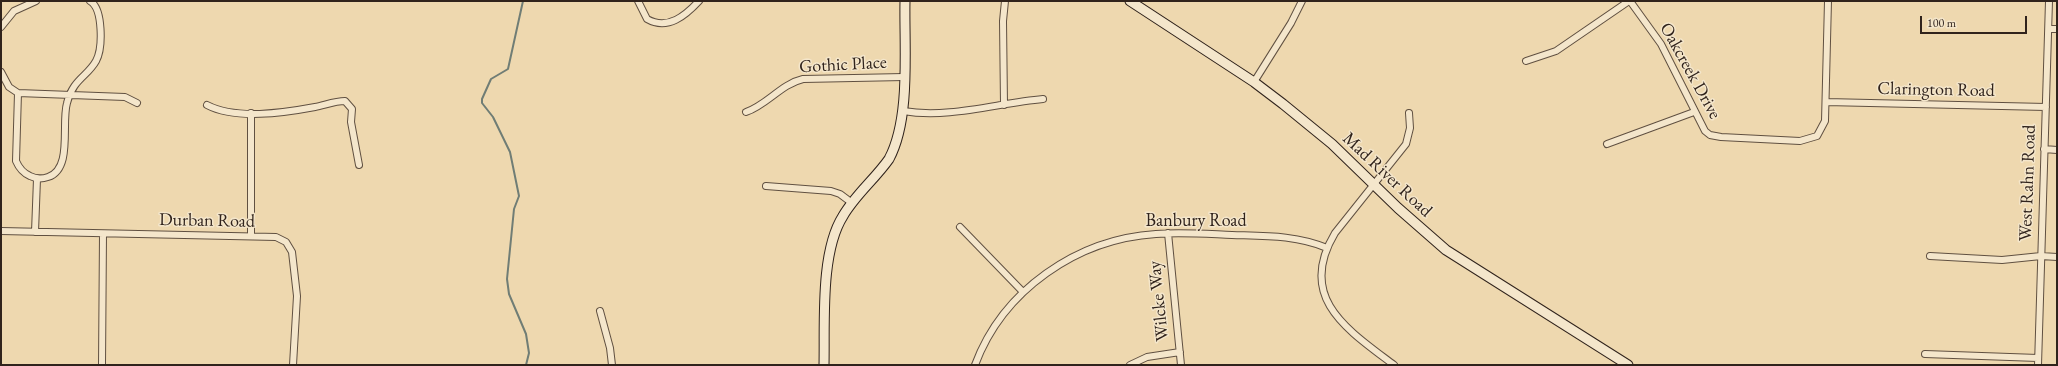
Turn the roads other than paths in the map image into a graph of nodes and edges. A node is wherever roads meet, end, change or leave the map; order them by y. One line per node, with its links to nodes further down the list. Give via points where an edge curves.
1 (36, 1): 14 (street, via 14,11)
2 (90, 1): 22 (street, via 96,6 99,15 97,58 75,84)
3 (638, 1): 4 (street, via 648,19 663,24 677,20)
4 (699, 1)
5 (904, 1): 19 (street)
6 (1005, 1): 27 (street)
7 (1130, 1): 20 (street, Mad River Road)
8 (1302, 1): 20 (street)
9 (1630, 1): 17 (street, via 1556,51); 31 (street, Oakcreek Drive, via 1661,44)
10 (1828, 1): 24 (street)
11 (2049, 1): 12 (street, West Rahn Road)
12 (2049, 16): 13 (street); 15 (street, West Rahn Road)
13 (2057, 16)
14 (1, 27)
15 (2049, 29): 16 (street); 28 (street, West Rahn Road)
16 (2057, 29)
17 (1526, 61)
18 (1, 72): 21 (street, via 9,87)
19 (904, 77): 29 (street); 30 (street, Gothic Place, via 803,79 789,84 763,104)
20 (1254, 82): 39 (street, Mad River Road, via 1332,144)
21 (18, 93): 22 (street); 38 (street, via 16,161 21,170)
22 (70, 95): 25 (street, via 125,97); 38 (street, via 65,115 63,162 53,175)
23 (1043, 99): 27 (street)
24 (1826, 102): 28 (street, Clarington Road); 31 (street, Oakcreek Drive, via 1825,121 1820,133 1811,139 1800,141 1715,137 1705,131)
25 (137, 103)
26 (206, 105): 32 (street, via 224,112)
27 (1004, 105): 29 (street, via 966,110)
28 (2046, 108): 35 (street, West Rahn Road)
29 (902, 111): 41 (street, via 898,138 889,159)
30 (746, 112)
31 (1694, 112): 34 (street)
32 (251, 113): 37 (street, via 303,109 345,102 352,109 351,122); 47 (street)
33 (1409, 113): 39 (street, via 1410,128 1406,144)
34 (1607, 144)
35 (2044, 149): 36 (street); 50 (street, West Rahn Road)
36 (2057, 150)
37 (359, 165)
38 (37, 179): 44 (street)
39 (1374, 184): 48 (street, via 1335,233); 65 (street, Mad River Road, via 1446,250)
40 (766, 186): 41 (street, via 831,191)
41 (852, 203): 60 (street, via 837,227 829,256)
42 (960, 227): 52 (street)
43 (1, 232): 44 (street, Durban Road)
44 (35, 232): 46 (street, Durban Road)
45 (1168, 233): 48 (street, Banbury Road, via 1284,237 1310,241); 52 (street, Banbury Road, via 1133,237 1097,246 1059,265); 54 (street, Wilcke Way)
46 (103, 234): 47 (street, Durban Road); 57 (street)
47 (251, 236): 58 (street, Durban Road, via 281,239 292,252 297,296)
48 (1327, 248): 64 (street, via 1323,282 1326,298 1333,313 1353,334)
49 (1930, 256): 50 (street, via 2002,260)
50 (2041, 256): 51 (street); 56 (street, West Rahn Road)
51 (2057, 257)
52 (1023, 292): 61 (street, Banbury Road, via 984,343)
53 (600, 311): 59 (street)
54 (1180, 352): 62 (street, via 1147,357); 63 (street, Wilcke Way)
55 (1925, 354): 56 (street)
56 (2038, 362)
57 (102, 365)
58 (293, 365)
59 (612, 365)
60 (824, 365)
61 (975, 365)
62 (1130, 365)
63 (1181, 365)
64 (1394, 365)
65 (1628, 365)

